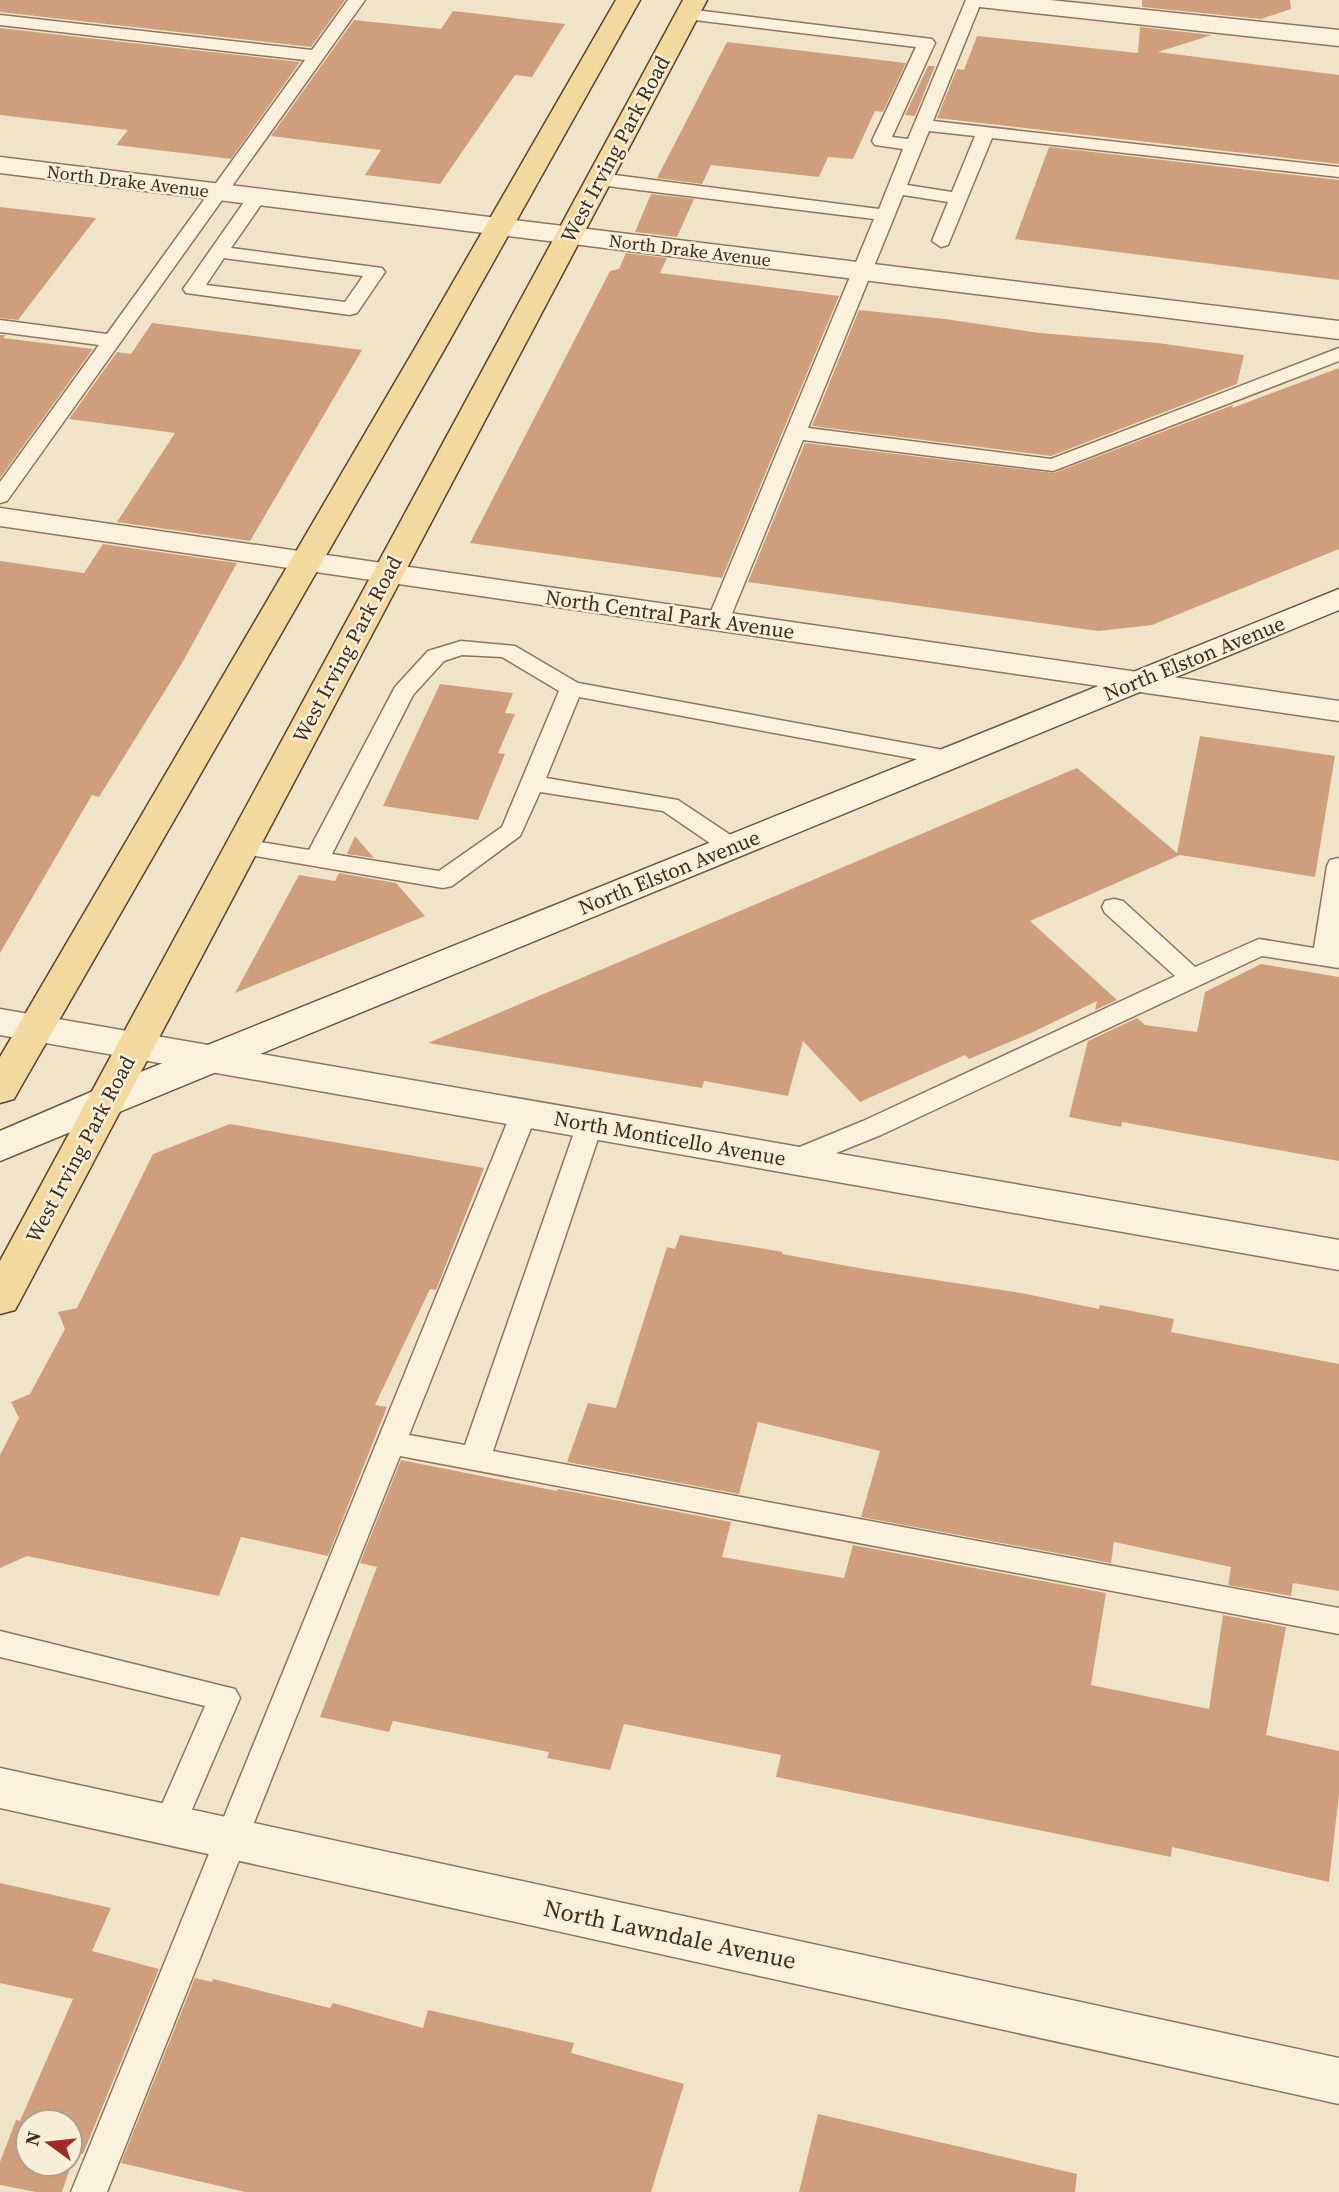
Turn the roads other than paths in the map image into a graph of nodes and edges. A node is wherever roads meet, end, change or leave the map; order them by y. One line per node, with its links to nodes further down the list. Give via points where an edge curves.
1 (357, 0): 8 (lane)
2 (628, 0): 20 (main road)
3 (974, 0): 9 (lane)
4 (980, 0): 7 (street)
5 (691, 7): 11 (lane, via 926,43 881,141); 14 (main road, West Irving Park Road)
6 (0, 20): 8 (lane)
7 (1339, 38)
8 (317, 56): 16 (lane)
9 (922, 125): 10 (lane); 11 (lane)
10 (986, 132): 13 (lane); 18 (lane)
11 (914, 145): 15 (lane)
12 (0, 165): 16 (street, North Drake Avenue)
13 (1339, 172)
14 (599, 178): 19 (lane); 21 (main road, West Irving Park Road)
15 (896, 189): 18 (lane); 19 (lane)
16 (219, 192): 17 (street, North Drake Avenue); 27 (lane)
17 (258, 196): 20 (street, North Drake Avenue); 23 (lane)
18 (959, 198): 22 (lane)
19 (885, 215): 24 (lane)
20 (497, 226): 21 (street, North Drake Avenue); 32 (main road)
21 (570, 235): 24 (street, North Drake Avenue); 33 (main road, West Irving Park Road)
22 (941, 241)
23 (219, 252): 23 (lane, via 245,255 375,272 350,309 193,289)
24 (862, 271): 26 (street, North Drake Avenue); 29 (lane)
25 (0, 326): 27 (lane)
26 (1339, 330)
27 (112, 341): 30 (lane)
28 (1339, 354): 29 (lane, via 1053,465)
29 (796, 433): 35 (lane)
30 (0, 497)
31 (0, 517): 32 (street, North Central Park Avenue)
32 (306, 560): 33 (street, North Central Park Avenue); 48 (main road)
33 (389, 572): 35 (street, North Central Park Avenue); 41 (main road, West Irving Park Road)
34 (1339, 599): 36 (street, North Elston Avenue)
35 (718, 621): 36 (street, North Central Park Avenue)
36 (1137, 682): 38 (street, North Central Park Avenue); 39 (street, North Elston Avenue)
37 (571, 689): 39 (lane); 40 (lane); 43 (lane, via 507,651 461,648 436,656 403,692)
38 (1339, 711)
39 (948, 758): 42 (street, North Elston Avenue)
40 (532, 783): 42 (lane, via 670,805); 43 (lane, via 512,831 443,880)
41 (241, 847): 43 (lane); 49 (main road, West Irving Park Road)
42 (732, 847): 50 (street, North Elston Avenue)
43 (317, 859)
44 (1339, 866): 46 (lane)
45 (1114, 907): 47 (lane)
46 (1332, 959): 47 (lane, via 1259,947)
47 (1192, 978): 56 (lane)
48 (18, 1025): 49 (street, North Monticello Avenue); 51 (main road)
49 (135, 1045): 50 (street, North Monticello Avenue); 52 (main road, West Irving Park Road)
50 (215, 1059): 52 (street, North Elston Avenue); 53 (street, North Monticello Avenue)
51 (0, 1090)
52 (105, 1101): 55 (street, North Elston Avenue); 58 (main road, West Irving Park Road)
53 (524, 1113): 54 (street, North Monticello Avenue); 59 (lane)
54 (590, 1124): 56 (street, North Monticello Avenue); 60 (lane)
55 (0, 1147)
56 (794, 1160): 57 (street, North Monticello Avenue)
57 (1339, 1255)
58 (0, 1299)
59 (391, 1443): 60 (lane); 65 (lane)
60 (475, 1459): 61 (lane)
61 (1339, 1621)
62 (0, 1644): 64 (lane, via 223,1698)
63 (0, 1788): 64 (street, North Lawndale Avenue)
64 (169, 1825): 65 (street, North Lawndale Avenue)
65 (231, 1838): 66 (street, North Lawndale Avenue); 67 (lane)
66 (1339, 2081)
67 (89, 2192)

